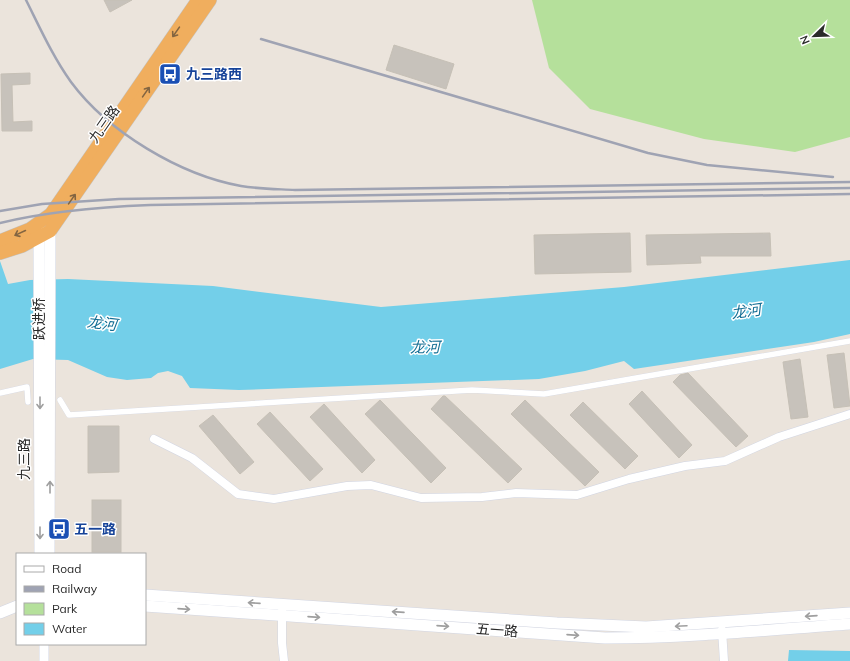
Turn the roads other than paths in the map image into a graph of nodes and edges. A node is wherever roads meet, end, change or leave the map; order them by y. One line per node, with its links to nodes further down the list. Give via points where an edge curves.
1 (198, 0): 3 (highway, 九三路, one-way to 3, via 51,214)
2 (210, 0): 3 (highway, 九三路, one-way to 2)
3 (43, 230): 4 (highway, one-way to 4); 5 (highway, via 22,246); 7 (main road, 跃进桥)
4 (0, 241)
5 (0, 253)
6 (850, 341): 9 (street, via 544,394 472,390 69,415)
7 (44, 365): 13 (main road, 九三路, one-way to 13); 14 (main road, 九三路, one-way to 7)
8 (0, 392): 10 (street, via 27,386)
9 (60, 400)
10 (28, 402)
11 (850, 414): 12 (street, via 779,437 725,461 685,466 629,479 577,496 516,493 421,498 371,485 347,486 274,499 238,494 192,458)
12 (154, 439)
13 (40, 553)
14 (50, 553)
15 (146, 595): 18 (main road, 五一路, one-way to 15)
16 (16, 606): 19 (main road)
17 (146, 606): 18 (main road, 五一路, one-way to 18)
18 (282, 610): 22 (main road, 五一路, via 601,626); 25 (street)
19 (0, 613)
20 (850, 613): 22 (main road, 五一路, one-way to 22)
21 (850, 624): 22 (main road, 五一路)
22 (722, 628): 26 (street)
23 (44, 645): 24 (street)
24 (44, 661)
25 (284, 661)
26 (724, 661)

